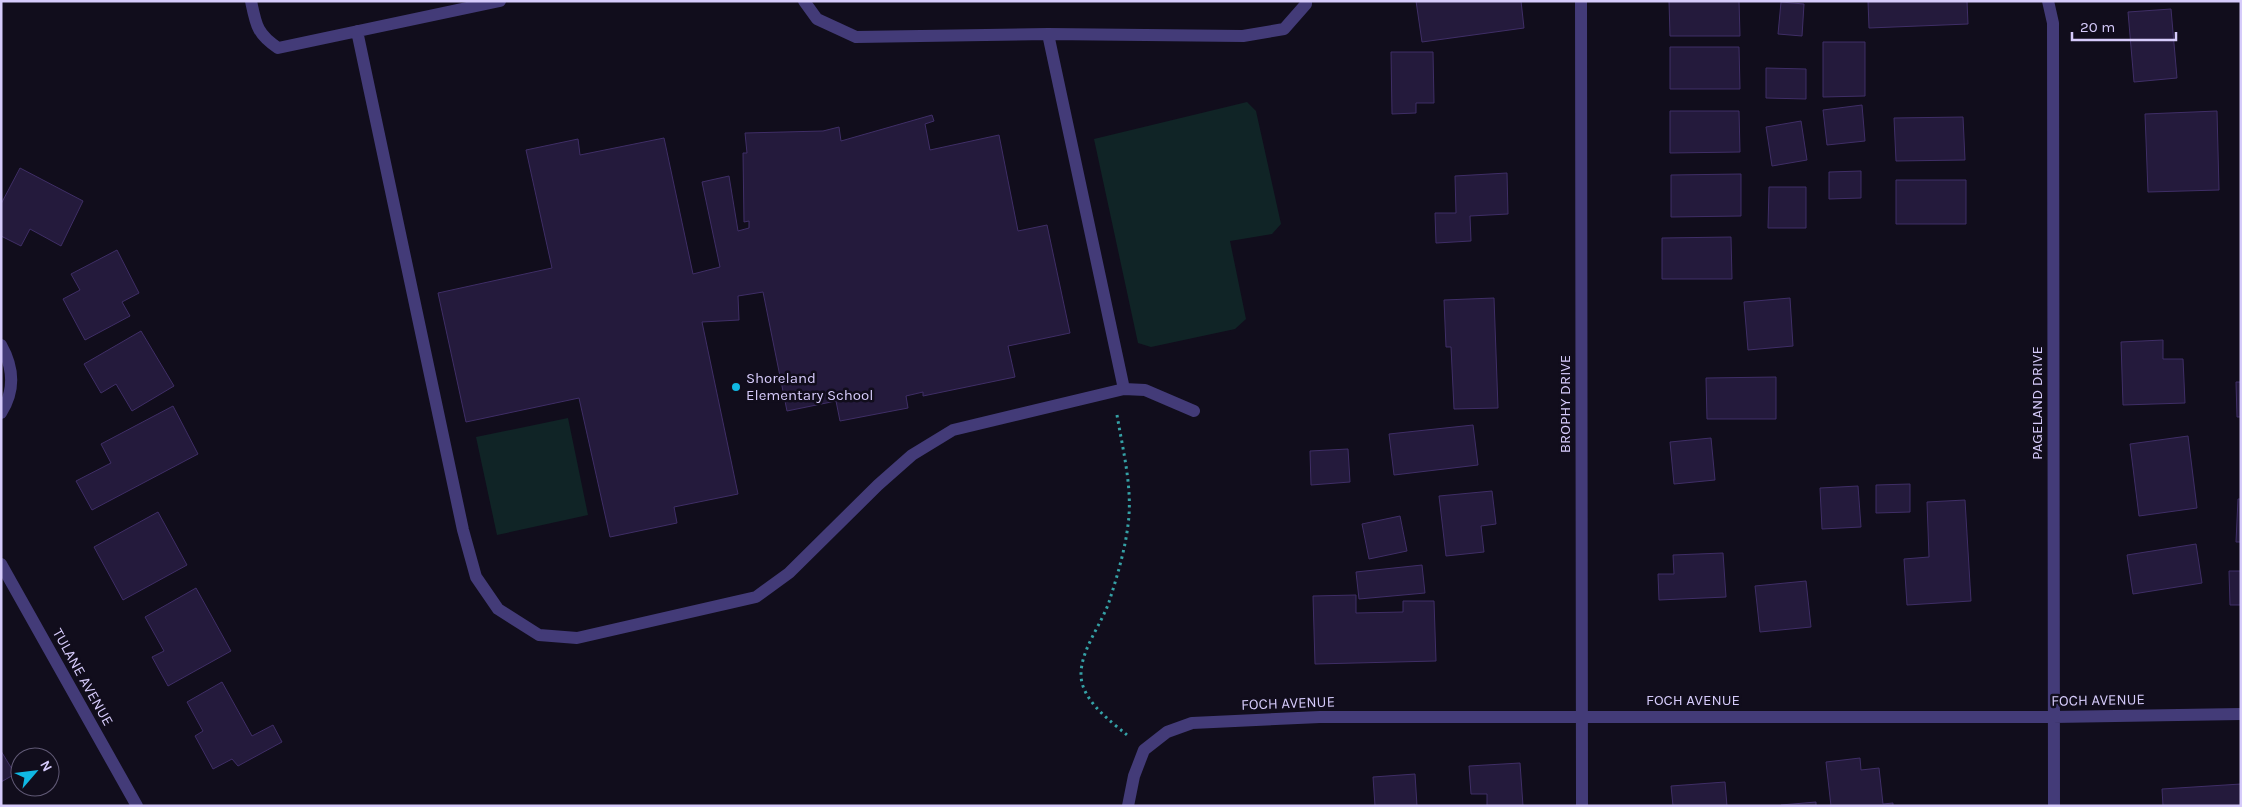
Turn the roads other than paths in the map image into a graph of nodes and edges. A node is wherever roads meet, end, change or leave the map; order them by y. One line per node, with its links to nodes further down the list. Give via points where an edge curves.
1 (251, 1): 7 (street, via 262,37 278,48)
2 (500, 1): 7 (street)
3 (804, 1): 8 (street, via 817,19 856,36)
4 (1306, 1): 8 (street, via 1284,29 1243,36)
5 (1581, 1): 15 (street, BROPHY DRIVE)
6 (2048, 1): 16 (street, PAGELAND DRIVE, via 2053,23)
7 (357, 31): 10 (street, via 476,578 498,609 539,635 577,638 756,597 789,573 912,455 953,430)
8 (1048, 34): 10 (street)
9 (1, 345): 12 (street, via 12,375 7,404)
10 (1118, 390): 11 (street, via 1145,390)
11 (1194, 411)
12 (1, 413)
13 (1, 564): 17 (street, TULANE AVENUE)
14 (2241, 714): 16 (street, FOCH AVENUE)
15 (1582, 716): 16 (street, FOCH AVENUE); 18 (street, FOCH AVENUE, via 1320,716 1192,723 1168,732 1148,747 1134,776); 19 (street, BROPHY DRIVE)
16 (2054, 717): 20 (street, PAGELAND DRIVE)
17 (137, 806)
18 (1128, 806)
19 (1582, 806)
20 (2054, 806)

